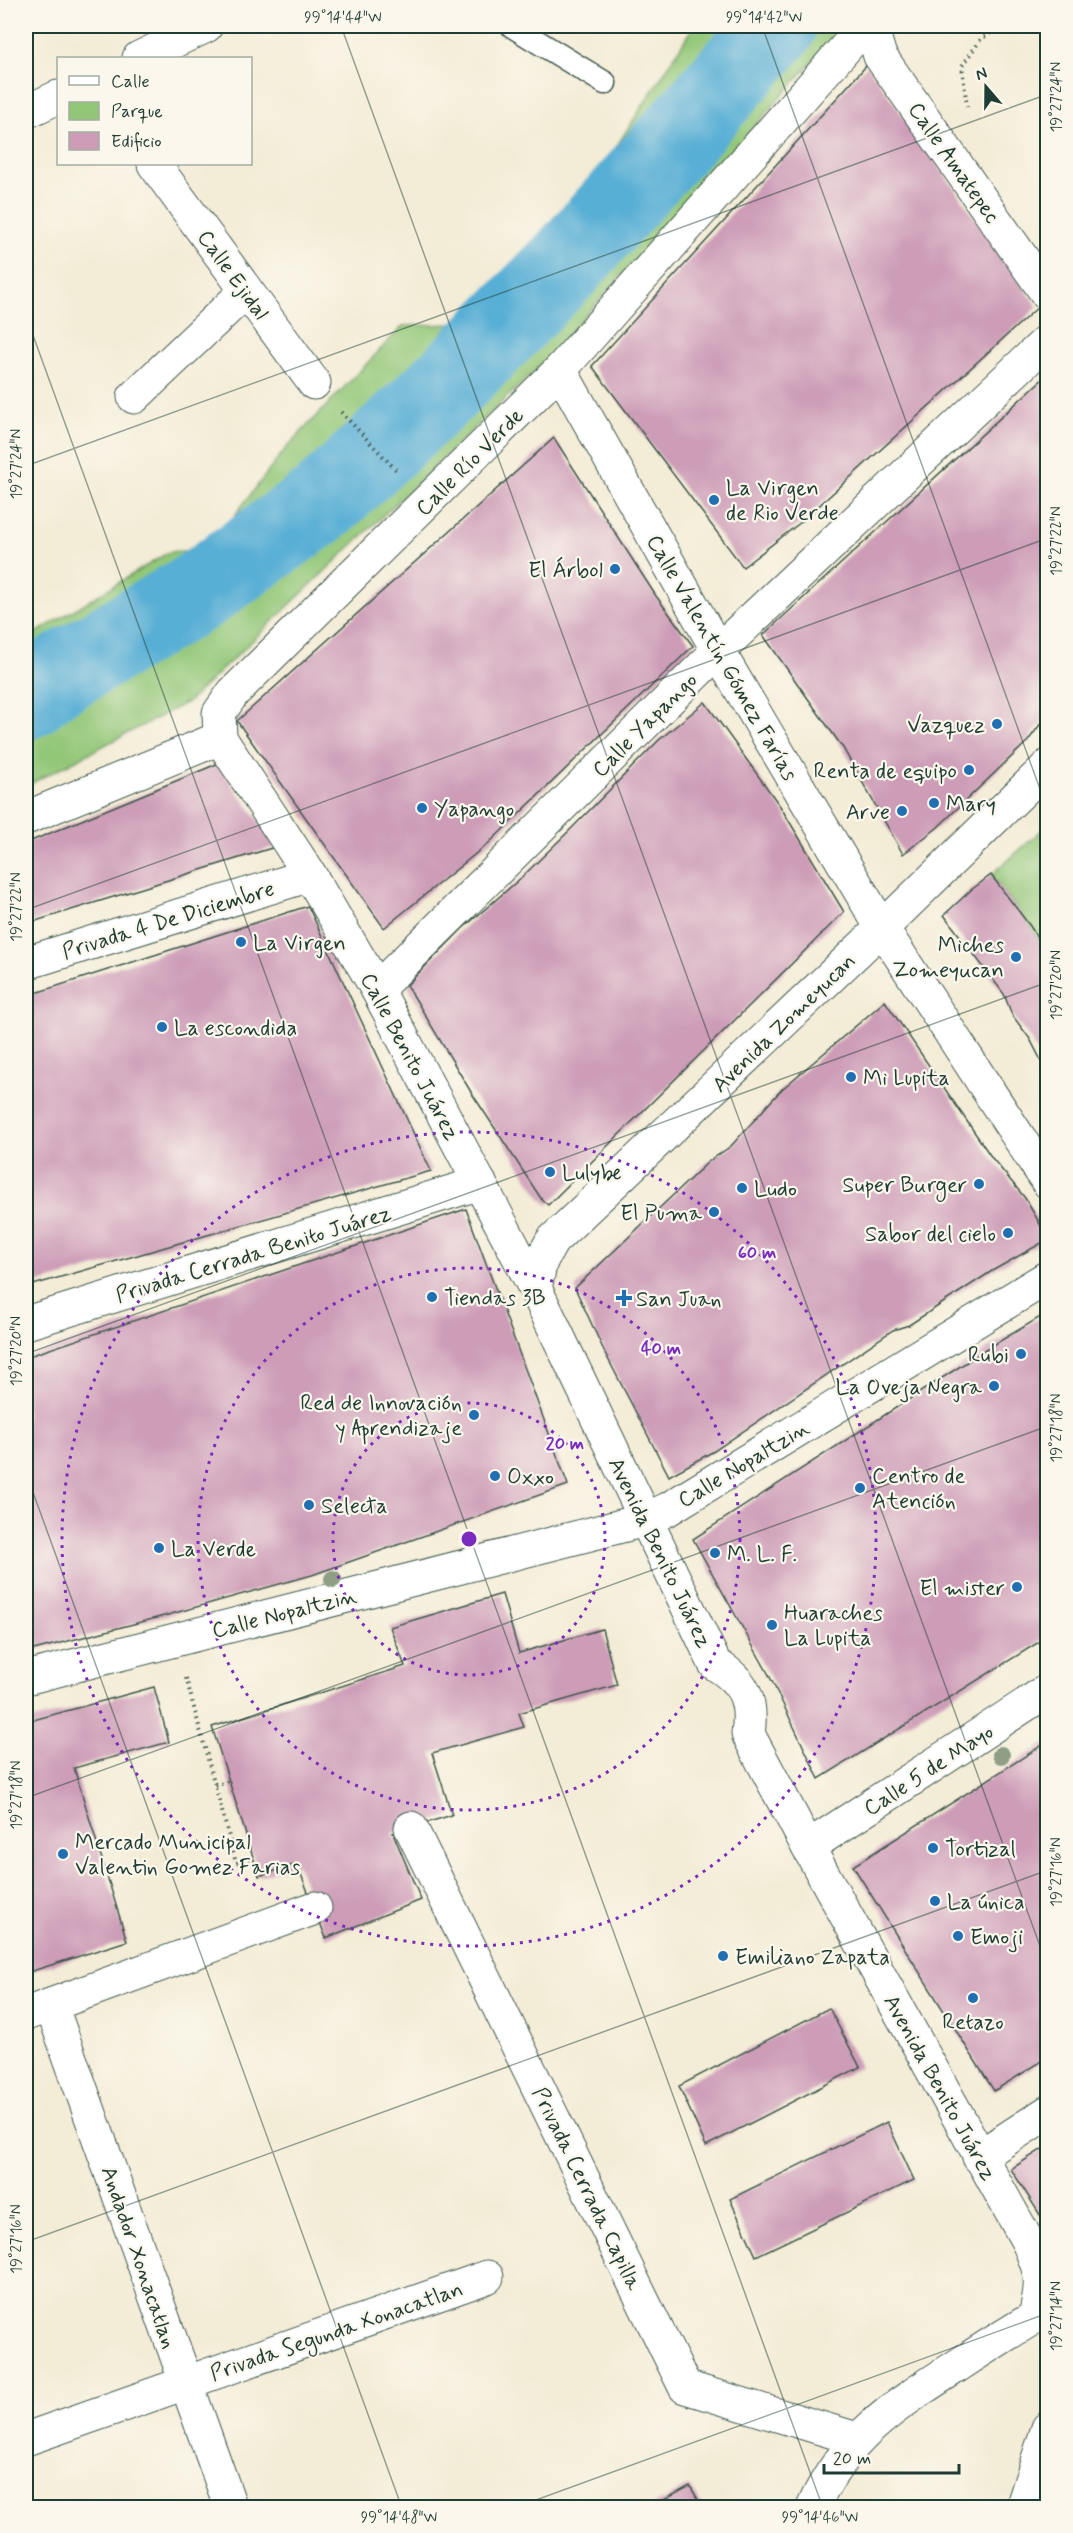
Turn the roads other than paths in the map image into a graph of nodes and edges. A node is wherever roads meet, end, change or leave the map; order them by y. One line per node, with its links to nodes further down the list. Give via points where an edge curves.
1 (206, 26): 5 (street)
2 (512, 26): 6 (lane)
3 (865, 26): 13 (street, Calle Río Verde)
4 (871, 26): 11 (street, Calle Amatepec, via 880,56)
5 (141, 57)
6 (605, 83)
7 (57, 97): 8 (street)
8 (26, 112)
9 (155, 165): 10 (street, Calle Ejidal)
10 (246, 291): 14 (street, Calle Ejidal); 15 (street)
11 (1047, 295)
12 (1047, 340): 16 (street, Calle Yapango)
13 (561, 370): 16 (street, Calle Valentín Gómez Farías); 17 (street, Calle Río Verde, via 233,693 219,713)
14 (314, 383)
15 (134, 397)
16 (718, 651): 21 (street, Calle Valentín Gómez Farías); 23 (street, Calle Yapango)
17 (220, 738): 19 (street); 20 (street, Calle Benito Juárez)
18 (1047, 766): 21 (street, Avenida Zomeyucan)
19 (26, 818)
20 (310, 875): 22 (street, Privada 4 De Diciembre); 23 (street, Calle Benito Juárez)
21 (882, 928): 24 (street, Calle Valentín Gómez Farías); 27 (street, Avenida Zomeyucan, via 552,1241 541,1261)
22 (26, 963)
23 (376, 989): 25 (street, Calle Benito Juárez)
24 (1047, 1182)
25 (480, 1184): 27 (street, Calle Benito Juárez); 28 (street, Privada Cerrada Benito Juárez)
26 (1047, 1277): 29 (street, Calle Nopaltzin)
27 (535, 1288): 29 (street, Avenida Benito Juárez)
28 (26, 1323)
29 (645, 1520): 30 (street, Calle Nopaltzin); 33 (street, Avenida Benito Juárez, via 715,1664 731,1674 744,1690 751,1713 748,1734)
30 (26, 1678)
31 (1047, 1690): 33 (street, Calle 5 de Mayo)
32 (411, 1827): 43 (street, Privada Cerrada Capilla, via 685,2387)
33 (808, 1847): 37 (street, Avenida Benito Juárez)
34 (315, 1908): 35 (street)
35 (38, 2009): 40 (street, Andador Xonacatlan)
36 (1047, 2112): 37 (street)
37 (979, 2157): 39 (street, Avenida Benito Juárez, via 1041,2270)
38 (487, 2277): 40 (street, Privada Segunda Xonacatlan)
39 (1041, 2323): 43 (street, via 896,2405)
40 (185, 2384): 42 (street, Privada Segunda Xonacatlan); 44 (street, Andador Xonacatlan)
41 (1047, 2428): 46 (street)
42 (26, 2439)
43 (857, 2439): 45 (street)
44 (231, 2508)
45 (813, 2508)
46 (1022, 2508)

